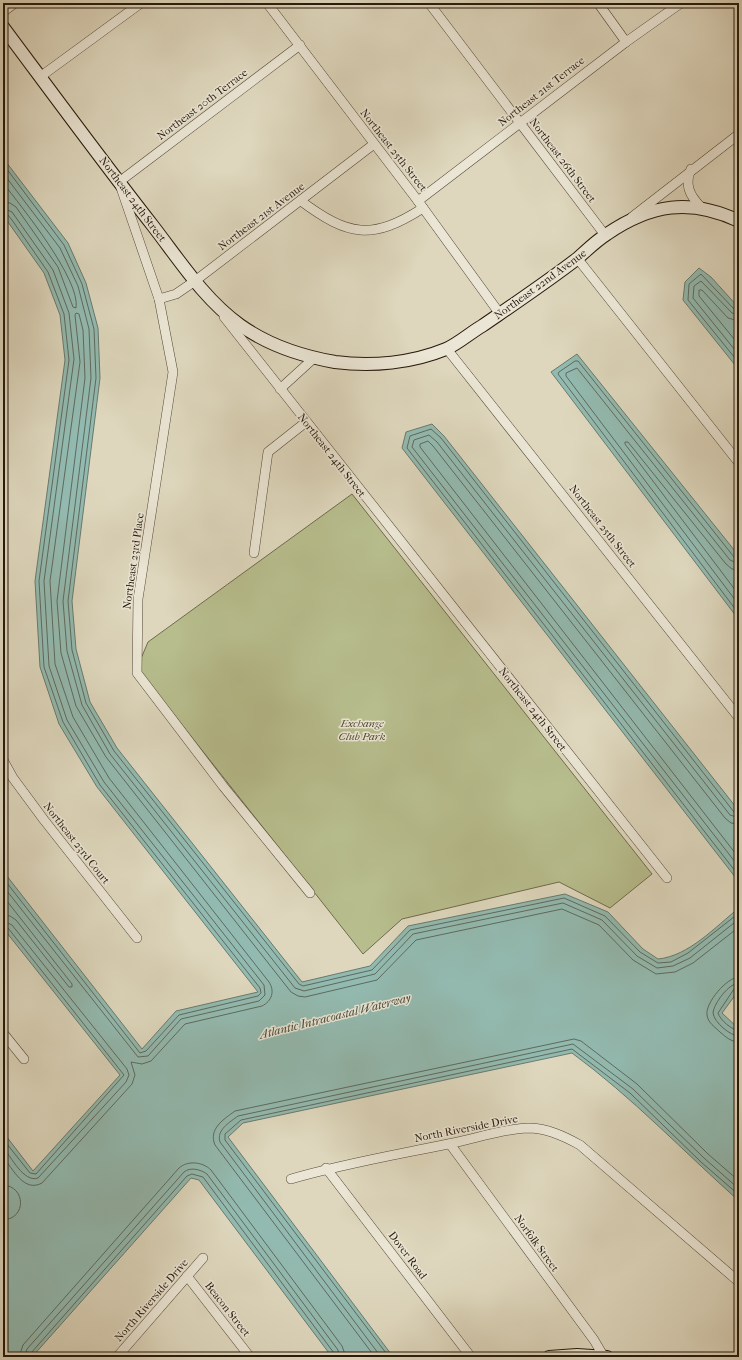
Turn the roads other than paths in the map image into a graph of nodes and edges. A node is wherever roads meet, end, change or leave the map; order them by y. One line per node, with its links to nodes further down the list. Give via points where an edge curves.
1 (15, 3): 7 (street)
2 (141, 3): 11 (street)
3 (267, 3): 10 (street, Northeast 25th Street)
4 (429, 3): 12 (street, Northeast 26th Street)
5 (598, 3): 9 (street)
6 (681, 3): 9 (street, Northeast 21st Terrace)
7 (3, 12)
8 (3, 27): 11 (street, Northeast 24th Street)
9 (626, 42): 12 (street, Northeast 21st Terrace)
10 (300, 45): 14 (street, Northeast 25th Street); 16 (street, Northeast 20th Terrace)
11 (40, 77): 16 (street, Northeast 24th Street)
12 (520, 123): 18 (street, Northeast 21st Terrace); 22 (street, Northeast 26th Street)
13 (739, 134): 15 (street, Northeast 22nd Avenue)
14 (374, 144): 17 (street, Northeast 21st Avenue); 18 (street, Northeast 25th Street)
15 (691, 170): 19 (street, via 687,184); 20 (street, Northeast 22nd Avenue)
16 (119, 182): 24 (street, Northeast 24th Street); 26 (street, Northeast 23rd Place)
17 (301, 200): 18 (street, Northeast 21st Terrace, via 326,219 350,229 383,229 409,217); 24 (street, Northeast 21st Avenue)
18 (421, 205): 27 (street, Northeast 25th Street)
19 (701, 207): 20 (street, via 666,208); 21 (street)
20 (628, 220): 22 (street, Northeast 22nd Avenue)
21 (739, 221)
22 (605, 235): 23 (street, Northeast 22nd Avenue)
23 (578, 258): 27 (street, Northeast 22nd Avenue); 32 (street)
24 (196, 281): 25 (street, Northeast 24th Street); 26 (street, Northeast 21st Avenue, via 176,294)
25 (210, 298): 29 (street, Northeast 22nd Avenue, via 240,326 293,352); 30 (street, Northeast 24th Street)
26 (159, 299): 37 (street, Northeast 23rd Place, via 173,372 138,599 137,674 222,786)
27 (500, 314): 28 (street, Northeast 22nd Avenue)
28 (448, 348): 29 (street, Northeast 22nd Avenue, via 390,363 354,364); 34 (street, Northeast 25th Street)
29 (314, 358): 30 (street)
30 (280, 389): 31 (street, Northeast 24th Street)
31 (306, 422): 33 (street, via 268,452); 36 (street, Northeast 24th Street)
32 (739, 463)
33 (254, 553)
34 (739, 718)
35 (3, 760): 38 (street, Northeast 23rd Court, via 44,820)
36 (667, 878)
37 (310, 893)
38 (137, 938)
39 (3, 1033): 40 (street)
40 (24, 1060)
41 (450, 1144): 42 (street, North Riverside Drive); 46 (street, North Riverside Drive, via 505,1130 529,1128 565,1137 580,1145); 48 (street, Norfolk Street)
42 (326, 1168): 43 (street, North Riverside Drive); 50 (street, Dover Road)
43 (291, 1179)
44 (203, 1258): 45 (street, North Riverside Drive)
45 (187, 1276): 47 (street, North Riverside Drive); 49 (street, Beacon Street)
46 (739, 1282)
47 (119, 1356)
48 (604, 1356): 51 (street); 52 (street)
49 (250, 1357)
50 (471, 1357)
51 (549, 1357)
52 (607, 1357)

